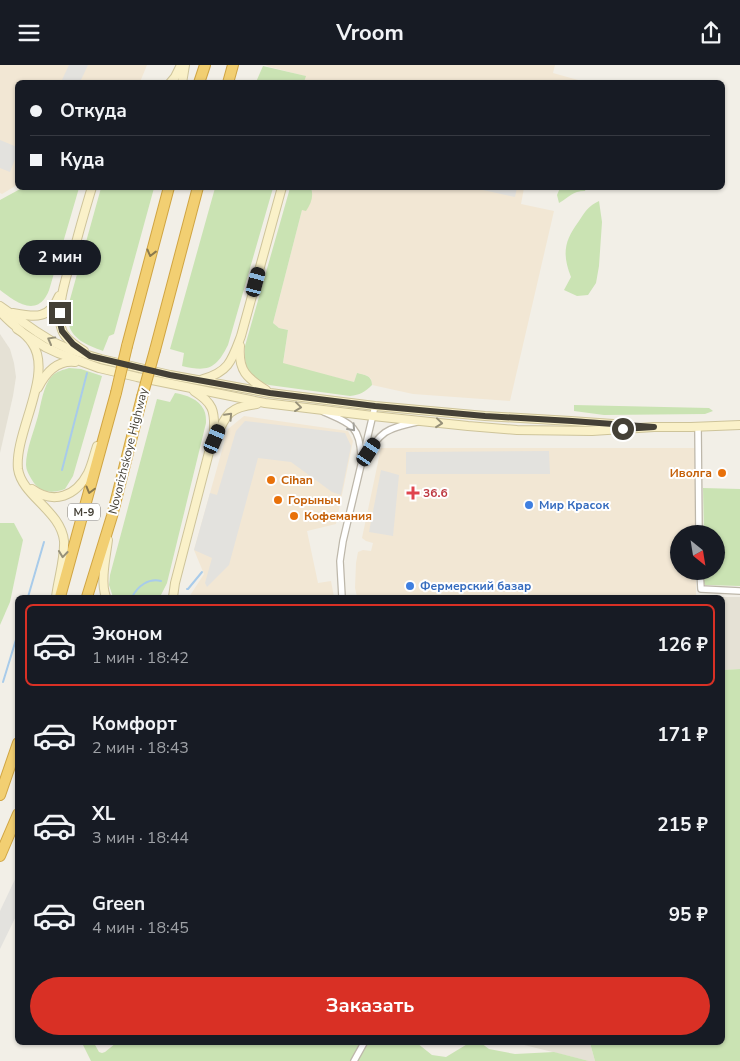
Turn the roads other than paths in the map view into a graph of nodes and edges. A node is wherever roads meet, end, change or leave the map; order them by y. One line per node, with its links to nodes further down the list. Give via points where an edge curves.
1 (183, 65): 4 (street); 5 (street)
2 (205, 65): 6 (highway)
3 (234, 65): 7 (highway); 8 (street)
4 (172, 80)
5 (182, 80)
6 (201, 80)
7 (229, 80)
8 (233, 80)
9 (91, 190): 15 (street)
10 (167, 190): 32 (highway, Novorizhskoye Highway / М-9, one-way to 32, bridge)
11 (197, 190): 14 (highway, Novorizhskoye Highway / М-9)
12 (201, 190): 14 (street, М-9)
13 (281, 190): 20 (street)
14 (185, 232): 38 (highway, Novorizhskoye Highway / М-9, bridge)
15 (63, 288): 18 (street, via 55,305 42,315 34,317); 21 (street, via 62,331)
16 (0, 306): 18 (street)
17 (0, 311): 19 (street)
18 (9, 312): 21 (street, one-way to 18, via 36,332)
19 (17, 329): 21 (street, via 58,353); 25 (street, М-9, via 32,343 37,353)
20 (241, 337): 22 (street, via 223,370); 24 (street, via 244,372 251,381)
21 (88, 360): 22 (street); 23 (street, via 128,375); 25 (street, М-9, via 52,368)
22 (199, 380): 24 (street)
23 (189, 388): 26 (street); 35 (street, via 205,398 213,412 215,420)
24 (270, 393): 27 (street)
25 (34, 399): 37 (street, М-9, via 19,448 18,470)
26 (265, 403): 28 (street, one-way to 28); 35 (street, one-way to 26, via 231,412)
27 (375, 406): 29 (street); 33 (street)
28 (320, 409): 29 (street); 36 (street, one-way to 36, via 346,422 358,434)
29 (373, 416): 30 (street); 36 (street)
30 (420, 421): 33 (street, one-way to 33, via 517,430 592,431); 36 (street, via 388,430 376,440)
31 (740, 425): 34 (street)
32 (108, 426): 37 (street, М-9, via 88,473 69,494 50,497); 43 (highway, Novorizhskoye Highway / М-9, one-way to 43)
33 (654, 427): 34 (street)
34 (698, 427): 39 (street)
35 (210, 451): 46 (street)
36 (361, 463): 47 (street, via 343,541)
37 (24, 483): 42 (street, М-9, one-way to 42, via 51,513 62,533 64,553)
38 (112, 515): 44 (highway, Novorizhskoye Highway / М-9); 45 (street, М-9)
39 (699, 525)
40 (700, 580): 41 (street, via 701,589)
41 (740, 591)
42 (56, 595)
43 (61, 595)
44 (88, 595)
45 (105, 595)
46 (172, 595)
47 (342, 595)
48 (15, 752): 49 (highway)
49 (0, 795)
50 (15, 821): 52 (highway)
51 (15, 832): 52 (street)
52 (0, 855)
53 (363, 1045): 54 (street)
54 (354, 1061)

